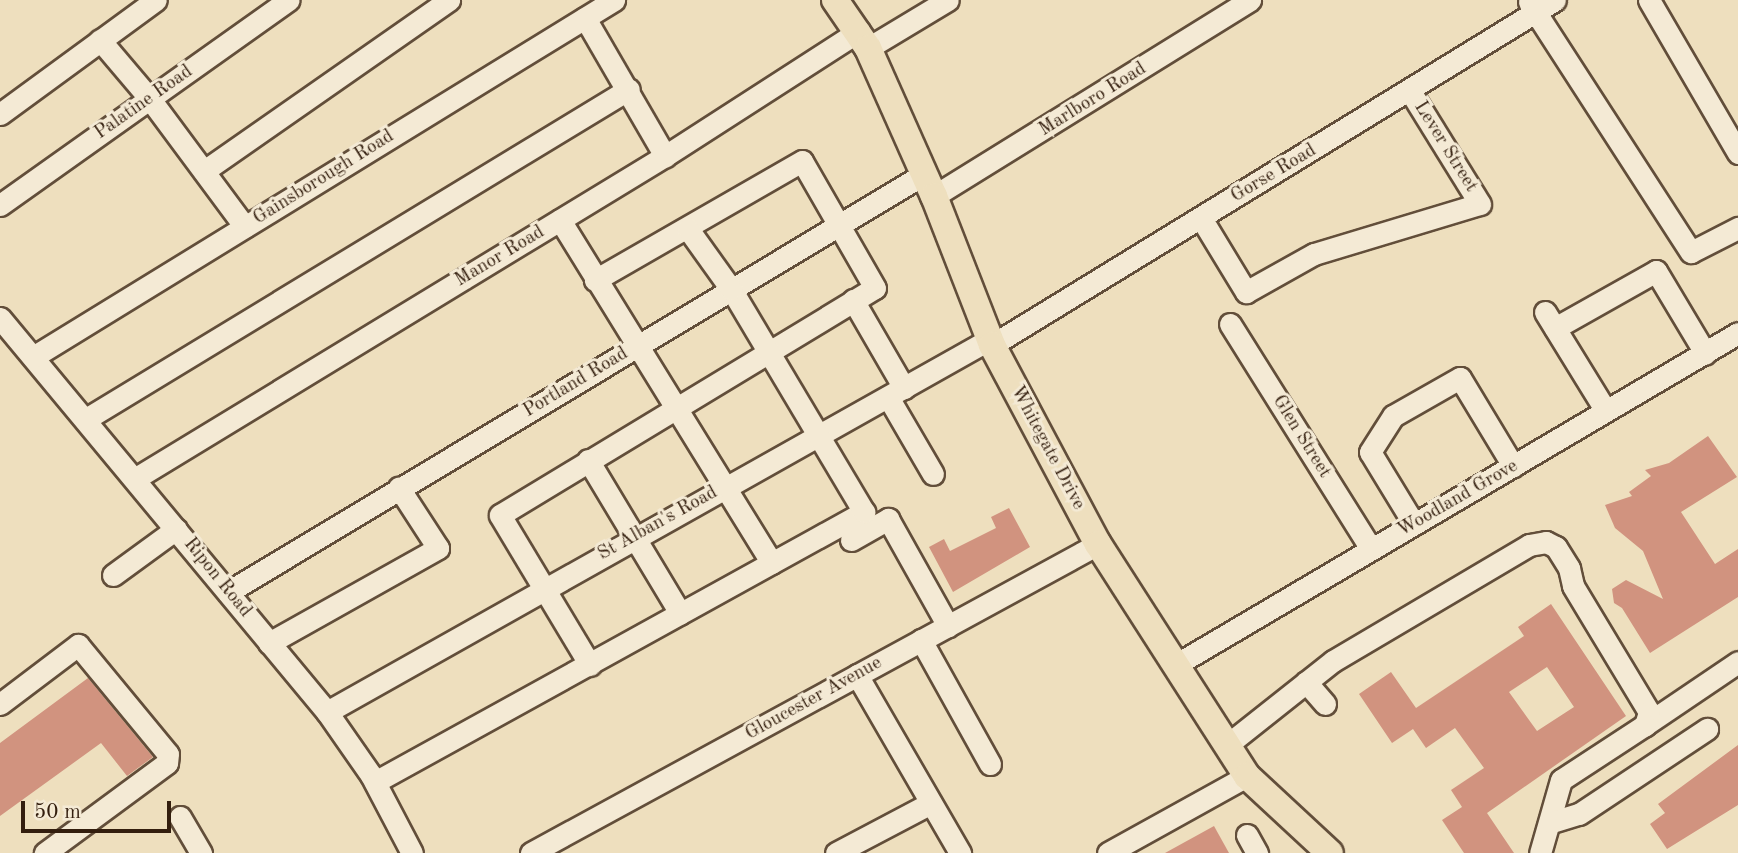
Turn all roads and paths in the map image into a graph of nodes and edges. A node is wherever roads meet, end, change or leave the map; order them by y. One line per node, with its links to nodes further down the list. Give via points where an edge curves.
1 (156, 0): 12 (street)
2 (288, 0): 15 (street, Palatine Road)
3 (449, 0): 19 (street)
4 (614, 0): 10 (street, Gainsborough Road)
5 (835, 0): 11 (main road, Whitegate Drive)
6 (948, 0): 11 (street, Manor Road)
7 (1250, 0): 20 (street, Marlboro Road)
8 (1649, 0): 17 (street)
9 (1540, 4): 14 (street, Gorse Road); 26 (street, via 1691,252)
10 (585, 18): 13 (street); 25 (street, Gainsborough Road)
11 (864, 39): 18 (street, Manor Road); 20 (main road, Whitegate Drive)
12 (100, 40): 15 (street); 16 (street)
13 (629, 89): 18 (street); 42 (street)
14 (1410, 91): 22 (street, Gorse Road); 22 (street, Lever Street, via 1480,204 1314,254 1246,292)
15 (150, 99): 19 (street); 21 (street, Palatine Road)
16 (0, 114)
17 (1738, 153)
18 (665, 156): 23 (street, Manor Road)
19 (204, 171): 25 (street)
20 (929, 185): 24 (street, Portland Road); 34 (main road, Whitegate Drive)
21 (0, 205)
22 (1201, 218): 34 (street, Gorse Road)
23 (560, 220): 28 (street); 47 (street, Manor Road)
24 (838, 226): 27 (street, via 802,161); 29 (street, Portland Road); 30 (street, via 875,288)
25 (245, 227): 38 (street, Gainsborough Road)
26 (1738, 228)
27 (688, 229): 28 (street); 29 (street)
28 (594, 280): 35 (street)
29 (731, 289): 35 (street, Portland Road); 36 (street)
30 (853, 300): 36 (street); 39 (street)
31 (0, 318): 38 (street, Ripon Road)
32 (1230, 324): 55 (street, Glen Street)
33 (1738, 333): 37 (street, Woodland Grove)
34 (991, 342): 39 (street, St Alban's Road); 54 (main road, Whitegate Drive)
35 (639, 346): 40 (street); 49 (street, Portland Road)
36 (769, 352): 40 (street); 43 (street)
37 (1705, 353): 41 (street, Woodland Grove); 41 (street, via 1656,271 1550,320)
38 (33, 357): 42 (street, Ripon Road)
39 (896, 392): 43 (street, St Alban's Road); 46 (street)
40 (677, 406): 44 (street); 48 (street)
41 (1606, 411): 45 (street, Woodland Grove)
42 (86, 419): 47 (street, Ripon Road)
43 (819, 435): 48 (street, St Alban's Road); 56 (street, via 864,513)
44 (587, 460): 52 (street); 58 (street, via 500,514)
45 (1513, 466): 50 (street, Woodland Grove); 50 (street, via 1460,378 1393,416 1370,452)
46 (933, 474)
47 (136, 478): 51 (street, Ripon Road)
48 (726, 486): 52 (street, St Alban's Road); 56 (street)
49 (399, 488): 59 (street, Portland Road); 63 (street, via 438,548)
50 (1414, 524): 55 (street, Woodland Grove)
51 (176, 529): 57 (street); 59 (street, Ripon Road)
52 (635, 537): 58 (street, St Alban's Road); 60 (street)
53 (850, 540): 61 (street, via 888,519)
54 (1098, 544): 61 (street, Gloucester Avenue); 65 (main road, Whitegate Drive)
55 (1371, 550): 65 (street, Woodland Grove)
56 (772, 563): 60 (street)
57 (113, 575)
58 (546, 588): 66 (street); 71 (street, St Alban's Road)
59 (228, 592): 63 (street, Ripon Road)
60 (680, 613): 66 (street)
61 (948, 625): 62 (street, Gloucester Avenue)
62 (921, 640): 67 (street, Gloucester Avenue); 75 (street)
63 (269, 643): 71 (street, Ripon Road)
64 (1738, 662): 72 (street)
65 (1177, 664): 74 (main road, Whitegate Drive)
66 (590, 665): 77 (street)
67 (857, 675): 78 (street); 84 (street, Gloucester Avenue)
68 (1306, 682): 70 (street); 72 (street, via 1487,579 1529,545 1546,542 1556,547 1569,568 1573,586 1641,694 1649,712); 74 (street)
69 (0, 704): 81 (street, via 78,645 168,754 167,763)
70 (1325, 704)
71 (327, 712): 77 (street, Ripon Road)
72 (1644, 725): 79 (street, via 1561,780)
73 (1707, 729): 79 (street, via 1579,814)
74 (1227, 744): 76 (main road, Whitegate Drive)
75 (990, 764)
76 (1247, 776): 87 (street); 88 (main road, Whitegate Drive)
77 (376, 782): 83 (street, Ripon Road)
78 (931, 803): 85 (street); 86 (street)
79 (1549, 814): 89 (street)
80 (180, 817): 82 (street)
81 (45, 853)
82 (201, 853)
83 (412, 853)
84 (531, 853)
85 (836, 853)
86 (960, 853)
87 (1108, 853)
88 (1330, 853)
89 (1541, 853)

